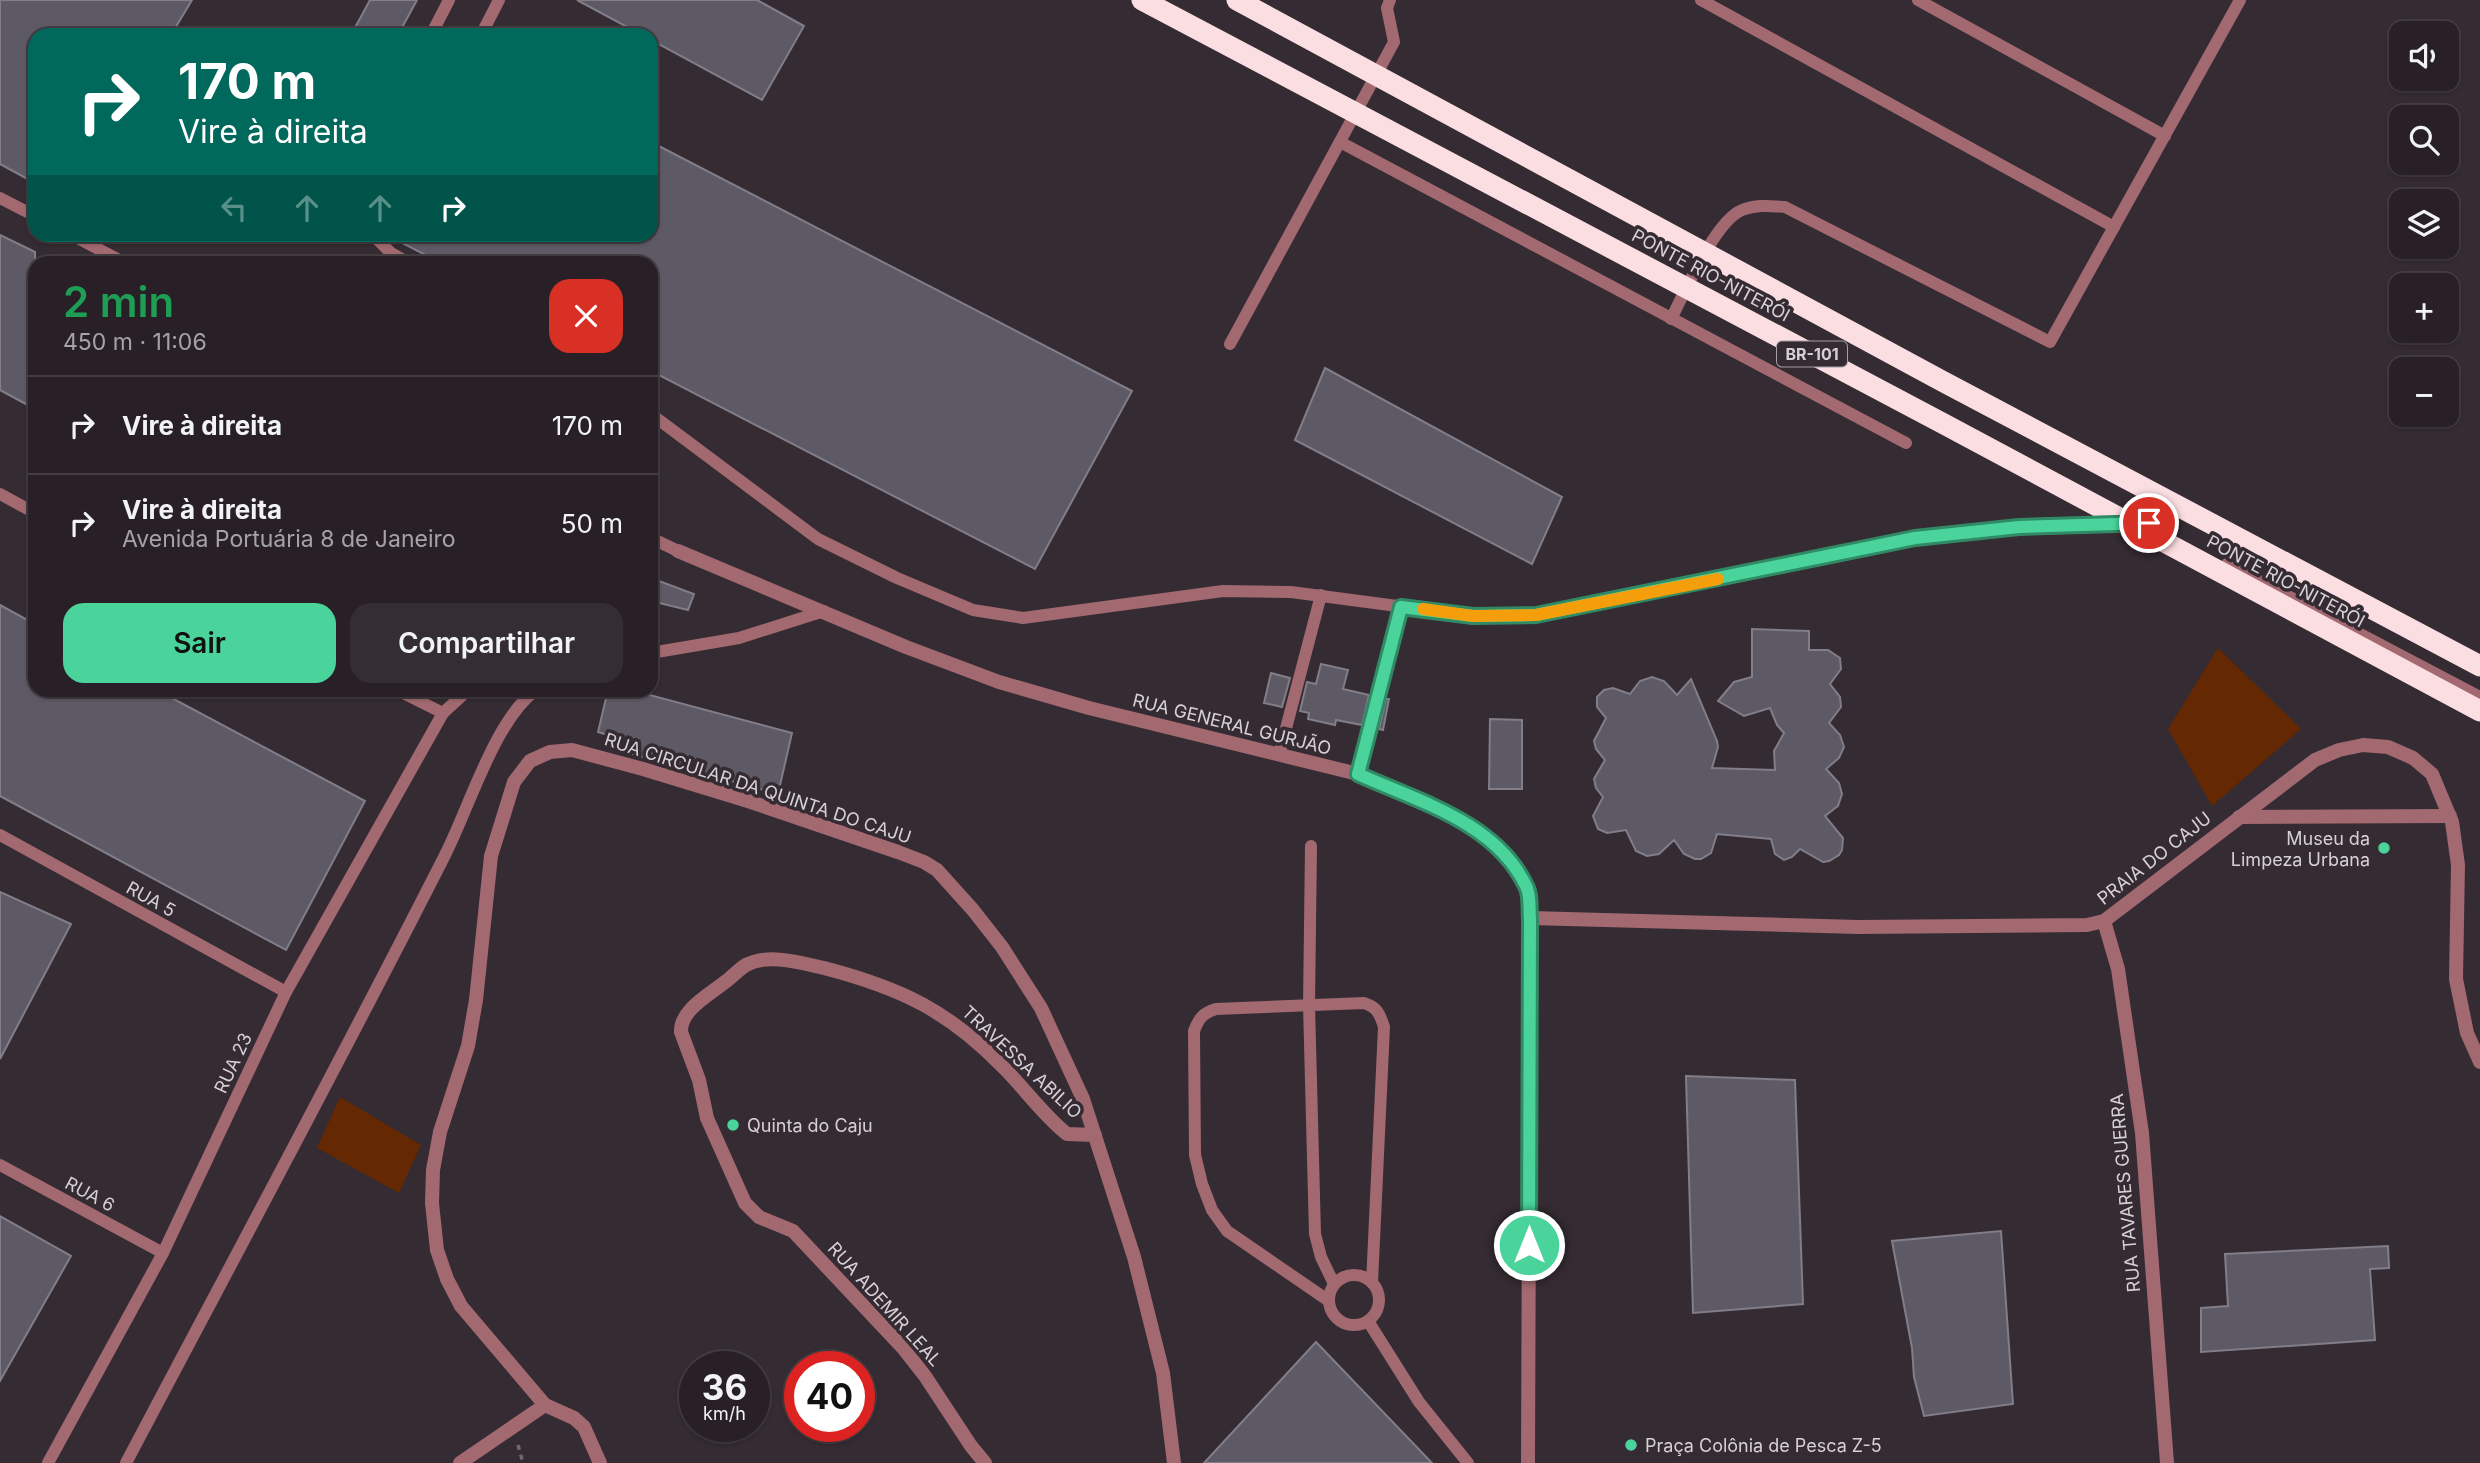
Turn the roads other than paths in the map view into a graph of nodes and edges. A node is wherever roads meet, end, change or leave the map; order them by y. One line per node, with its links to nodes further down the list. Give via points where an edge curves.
1 (449, 0): 9 (lane)
2 (499, 0): 10 (lane)
3 (1142, 0): 37 (highway, PONTE RIO-NITERÓI / BR-101, bridge)
4 (1237, 0): 32 (highway, PONTE RIO-NITERÓI / BR-101, bridge)
5 (1390, 0): 12 (lane, via 1387,8 1394,42)
6 (1701, 0): 15 (lane)
7 (1918, 0): 11 (lane)
8 (2241, 0): 11 (lane)
9 (435, 28)
10 (485, 28)
11 (2165, 136): 15 (lane)
12 (1340, 142): 20 (lane); 21 (lane)
13 (0, 198): 14 (lane)
14 (28, 212)
15 (2114, 227): 20 (lane, via 2050,342 1785,207 1763,205 1740,210 1719,228)
16 (84, 242): 18 (lane)
17 (380, 242): 19 (lane)
18 (111, 256)
19 (396, 256)
20 (1671, 319): 23 (lane)
21 (1230, 344)
22 (658, 419): 28 (lane, via 818,539 973,610 1023,618 1223,591)
23 (1906, 443)
24 (0, 494): 25 (lane)
25 (28, 509)
26 (658, 541): 27 (lane)
27 (678, 551): 30 (street, RUA GENERAL GURJÃO)
28 (1321, 595): 29 (lane); 39 (lane)
29 (1401, 607): 36 (lane, via 1473,616 1536,615 1915,538 2019,527 2149,523); 40 (lane)
30 (824, 611): 31 (lane, via 739,638); 39 (street, RUA GENERAL GURJÃO, via 999,682)
31 (658, 652)
32 (2480, 666)
33 (411, 697): 38 (lane)
34 (460, 697): 38 (lane, RUA 23)
35 (526, 697): 60 (lane, via 498,738 445,856)
36 (2480, 697)
37 (2480, 711)
38 (443, 713): 47 (lane, RUA 23)
39 (1279, 755): 40 (street, RUA GENERAL GURJÃO)
40 (1358, 774): 45 (street, RUA GENERAL GURJÃO, via 1467,823 1492,843 1528,888)
41 (2450, 816): 42 (street); 42 (street, PRAIA DO CAJU, via 2432,774 2413,758 2388,747 2363,745 2315,760); 50 (street, PRAIA DO CAJU, via 2458,865 2456,979)
42 (2239, 817): 46 (street, PRAIA DO CAJU)
43 (0, 835): 47 (lane, RUA 5)
44 (1311, 846): 48 (lane)
45 (1530, 919): 46 (street, PRAIA DO CAJU, via 1858,927 2070,927); 66 (street, RUA GENERAL GURJÃO)
46 (2104, 921): 67 (street, RUA TAVARES GUERRA, via 2118,969 2142,1133)
47 (286, 992): 53 (lane, RUA 23)
48 (1309, 1005): 54 (lane, via 1363,1003 1373,1006 1384,1027); 55 (lane, via 1315,1234); 56 (lane, via 1216,1010 1198,1020 1195,1154 1212,1210 1227,1231)
49 (683, 1040): 51 (street, TRAVESSA ABILIO, via 682,1019 745,966 767,959 804,963 892,989 943,1015 993,1056 1067,1134); 63 (street, RUA ADEMIR LEAL, via 699,1080 707,1118 751,1211 793,1231 904,1348)
50 (2480, 1062)
51 (1095, 1135): 58 (street, RUA CIRCULAR DA QUINTA DO CAJU, via 1041,1009 1002,947 937,870 898,852 748,801 594,755 550,752 530,761 514,782 491,856 476,1000 468,1046 440,1132 432,1203 437,1250 461,1306); 64 (street, RUA CIRCULAR DA QUINTA DO CAJU, via 1134,1257 1163,1373)
52 (0, 1166): 53 (lane, RUA 6)
53 (163, 1253): 59 (lane, RUA 23)
54 (1373, 1283): 55 (lane, via 1366,1277 1348,1275); 57 (lane, via 1378,1307)
55 (1334, 1284): 56 (lane)
56 (1329, 1301): 57 (lane, via 1343,1322)
57 (1368, 1321): 65 (lane, via 1419,1402)
58 (545, 1405): 61 (street); 62 (street, RUA CIRCULAR DA QUINTA DO CAJU, via 584,1427)
59 (48, 1463)
60 (126, 1463)
61 (460, 1463)
62 (600, 1463)
63 (985, 1463)
64 (1174, 1463)
65 (1468, 1463)
66 (1528, 1463)
67 (2167, 1463)

